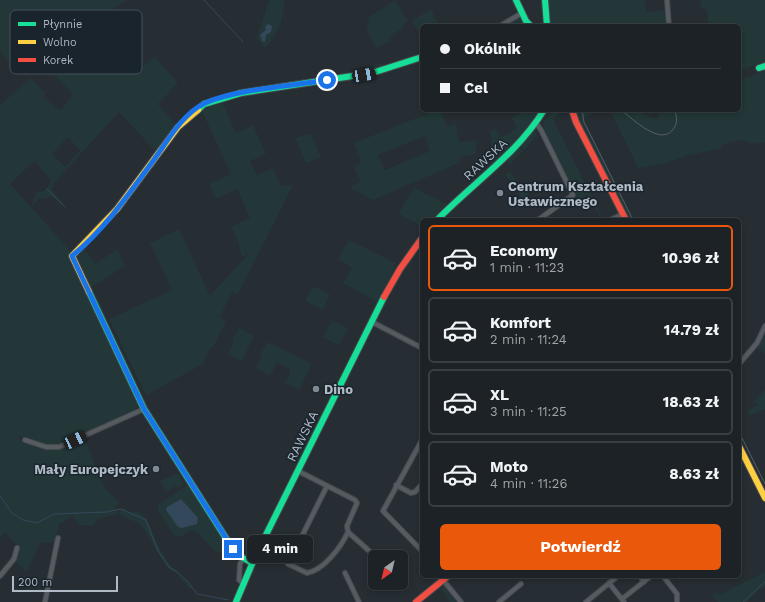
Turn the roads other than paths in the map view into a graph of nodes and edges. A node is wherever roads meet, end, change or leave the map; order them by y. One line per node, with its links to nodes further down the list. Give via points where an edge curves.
1 (516, 0): 4 (street)
2 (545, 0): 7 (street)
3 (667, 0): 8 (street)
4 (522, 13): 5 (street); 6 (street)
5 (503, 24)
6 (529, 24)
7 (547, 24)
8 (669, 24)
9 (420, 58): 23 (street, via 372,74 241,94 204,104 178,127 117,209 72,256)
10 (543, 112): 14 (street, RAWSKA)
11 (569, 112): 13 (street)
12 (573, 112): 13 (street)
13 (576, 122): 15 (street)
14 (536, 124): 16 (street, RAWSKA); 17 (street, via 573,195)
15 (624, 217)
16 (439, 218)
17 (541, 218)
18 (420, 241): 19 (street, RAWSKA, via 391,284)
19 (372, 322): 21 (street); 27 (street, RAWSKA)
20 (765, 326): 22 (street, via 757,343)
21 (420, 347)
22 (741, 362)
23 (144, 409): 24 (street, via 59,447 46,448); 37 (street, via 220,530 236,554)
24 (24, 440)
25 (420, 443): 28 (street)
26 (741, 450): 31 (street)
27 (298, 471): 29 (street); 38 (street, RAWSKA)
28 (396, 485): 30 (street, via 411,493); 35 (street, via 383,511)
29 (327, 486): 32 (street, via 357,503 347,526); 32 (street, via 288,564 309,572 333,556)
30 (420, 486)
31 (765, 498)
32 (348, 532): 36 (street)
33 (58, 538): 51 (street)
34 (17, 548): 40 (street, via 14,559)
35 (420, 549)
36 (368, 550)
37 (243, 559): 38 (street); 48 (street, via 240,564 239,580)
38 (252, 563): 48 (street, RAWSKA)
39 (345, 573): 54 (street)
40 (0, 576)
41 (445, 578): 55 (street); 56 (street)
42 (615, 578): 47 (street)
43 (641, 578): 46 (street)
44 (649, 578): 46 (street)
45 (665, 578): 59 (street, via 677,594)
46 (644, 582): 50 (street)
47 (609, 583): 50 (street); 58 (street)
48 (244, 584): 52 (street, RAWSKA); 53 (street, RAWSKA)
49 (521, 584): 57 (street)
50 (623, 601)
51 (45, 602)
52 (236, 602)
53 (240, 602)
54 (359, 602)
55 (416, 602)
56 (461, 602)
57 (499, 602)
58 (586, 602)
59 (677, 602)

